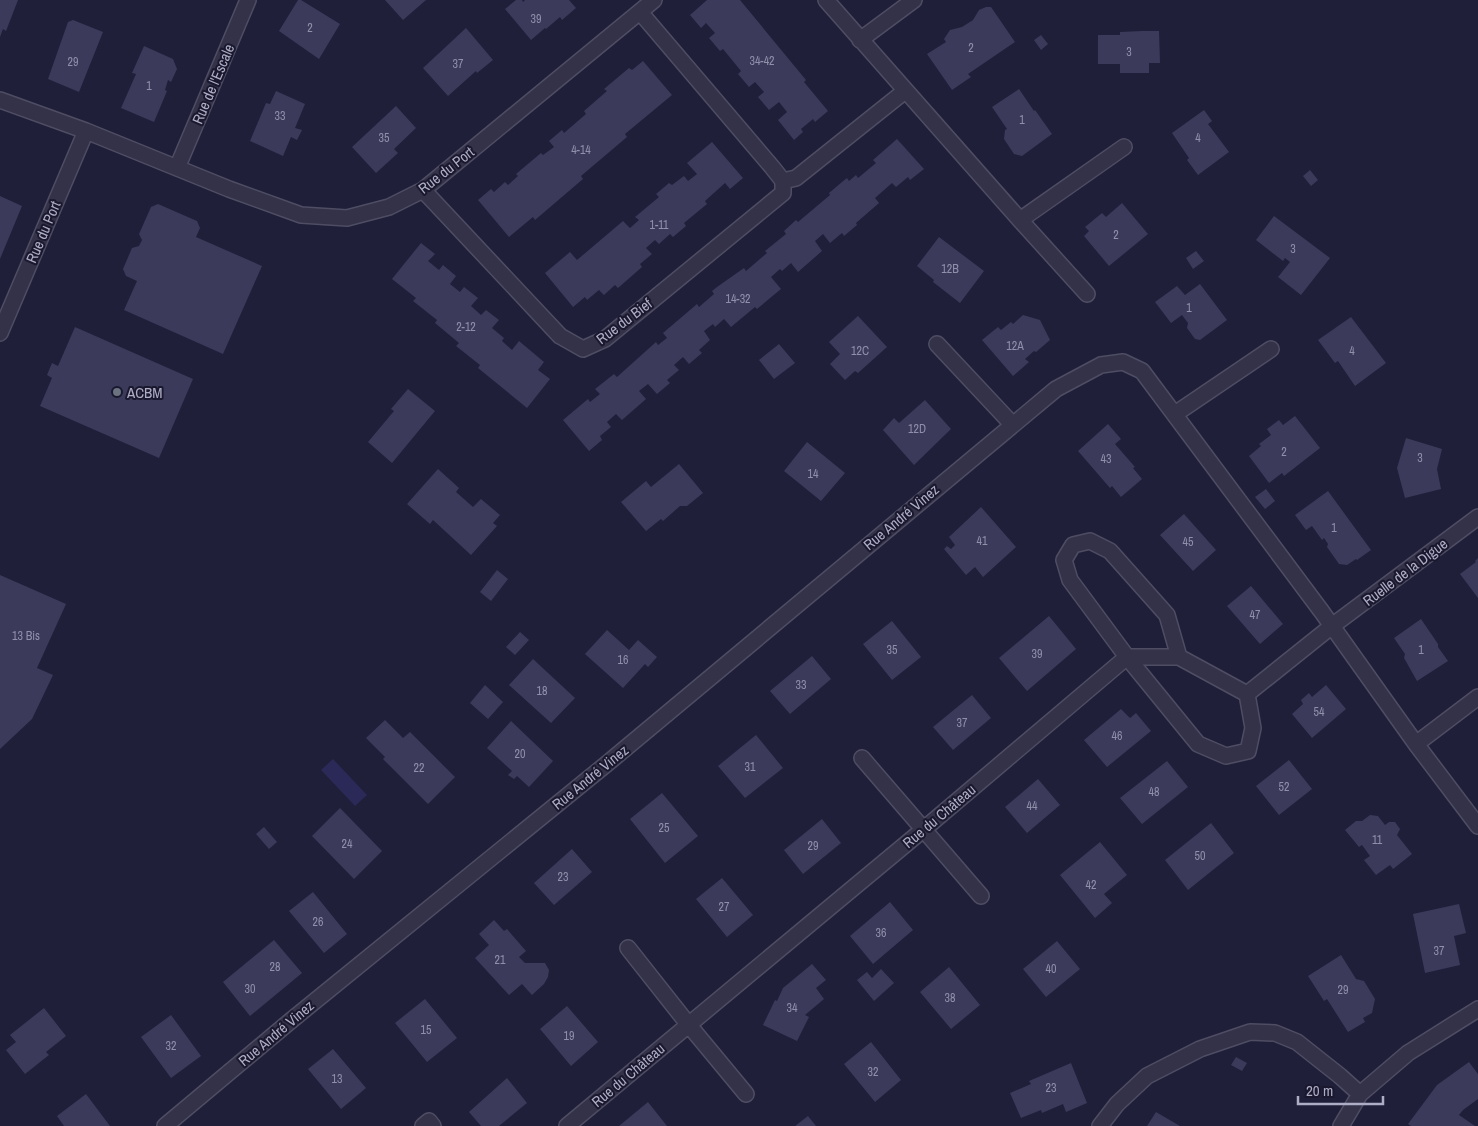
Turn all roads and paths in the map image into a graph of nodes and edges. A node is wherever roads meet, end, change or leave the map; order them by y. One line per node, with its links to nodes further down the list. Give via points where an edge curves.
1 (248, 0): 11 (street, Rue de l'Escale)
2 (654, 0): 5 (street, Rue du Port)
3 (826, 0): 6 (street)
4 (914, 0): 6 (street)
5 (640, 12): 12 (street); 13 (street, Rue du Port)
6 (860, 40): 7 (street)
7 (905, 91): 12 (street, via 796,178); 14 (street)
8 (0, 100): 9 (street, Rue du Port)
9 (86, 131): 11 (street, Rue du Port); 16 (street, Rue du Port)
10 (1124, 147): 14 (street)
11 (177, 168): 13 (street, Rue du Port, via 301,215 346,218 389,207)
12 (783, 181): 13 (street, Rue du Bief, via 783,193 605,339 583,349 560,336)
13 (423, 190)
14 (1020, 220): 15 (street)
15 (1088, 294)
16 (0, 333)
17 (937, 344): 20 (street)
18 (1271, 349): 19 (street)
19 (1175, 414): 20 (street, Rue André Vinez, via 1142,371 1123,362 1101,365 1056,389); 22 (street)
20 (1012, 424): 37 (street, Rue André Vinez, via 609,762)
21 (1478, 517): 22 (street, Ruelle de la Digue)
22 (1332, 626): 25 (street); 27 (street)
23 (1127, 657): 24 (street); 24 (street, via 1070,580 1064,560 1073,545 1090,541 1110,551 1167,615); 25 (street, via 1198,744 1226,756 1248,751 1253,728); 30 (street, Rue du Château)
24 (1179, 657): 25 (street)
25 (1246, 694)
26 (1478, 697): 27 (street)
27 (1416, 744): 29 (street)
28 (862, 758): 30 (street)
29 (1478, 826)
30 (924, 829): 31 (street); 34 (street, Rue du Château)
31 (981, 896)
32 (628, 948): 34 (street)
33 (1478, 1009): 36 (street, via 1408,1053)
34 (688, 1024): 35 (street); 40 (street, Rue du Château)
35 (746, 1094)
36 (1360, 1094): 41 (street, via 1297,1042 1274,1033 1250,1032 1200,1049 1147,1076 1117,1104); 42 (street)
37 (165, 1126)
38 (423, 1126): 39 (street, via 429,1121)
39 (433, 1126)
40 (567, 1126)
41 (1100, 1126)
42 (1341, 1126)

